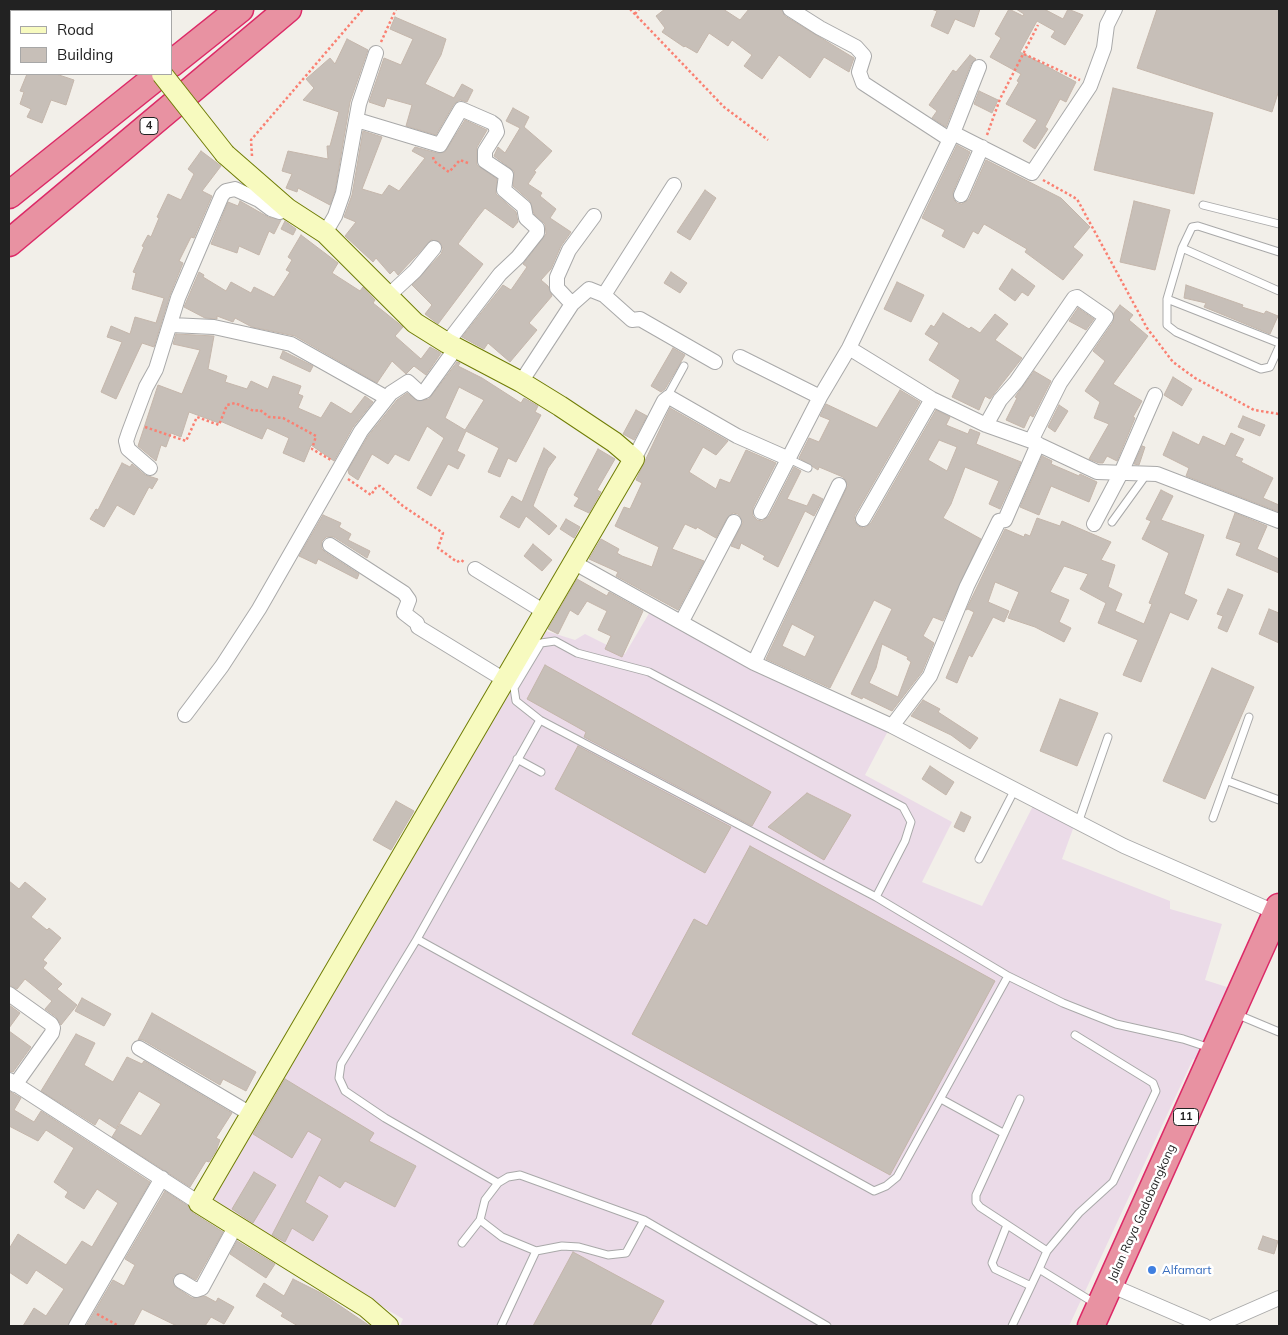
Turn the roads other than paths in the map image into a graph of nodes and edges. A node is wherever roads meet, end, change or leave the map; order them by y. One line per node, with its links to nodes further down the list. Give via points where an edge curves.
1 (240, 9): 6 (highway)
2 (288, 9): 21 (highway, 4)
3 (790, 9): 11 (street, via 856,47 864,56 859,72 863,83)
4 (1115, 9): 12 (street, via 1090,86 1032,173)
5 (376, 53): 10 (street)
6 (172, 63)
7 (979, 67): 11 (street)
8 (160, 75): 14 (highway)
9 (162, 75): 17 (street, bridge, via 225,154)
10 (357, 120): 20 (street, via 343,193); 32 (street, via 440,145 461,109 495,125 497,132 483,157 506,175 504,190 524,207 526,218 538,230 518,257 500,274)
11 (951, 136): 12 (street); 33 (street)
12 (982, 147): 15 (street)
13 (674, 185): 26 (street)
14 (9, 195)
15 (961, 195)
16 (1203, 205): 19 (lane)
17 (288, 208): 20 (street); 30 (street, via 280,212 234,189 222,195 178,298)
18 (594, 216): 29 (street, via 569,250 556,277 557,288)
19 (1279, 224)
20 (325, 233): 27 (street)
21 (9, 242)
22 (434, 248): 27 (street)
23 (1182, 248): 24 (lane, via 1190,230 1198,226); 25 (lane); 28 (lane)
24 (1279, 252)
25 (1279, 291)
26 (604, 295): 29 (street, via 589,289); 35 (street, via 632,320 640,319)
27 (388, 296): 32 (street, via 416,323)
28 (1167, 299): 31 (lane); 31 (lane, via 1167,325 1176,332 1261,369 1270,368)
29 (572, 304): 37 (street)
30 (172, 325): 41 (street, via 214,327 292,344); 47 (street, via 126,442 128,450)
31 (1279, 345)
32 (452, 346): 37 (street); 41 (street, via 425,391 420,393 408,382)
33 (849, 348): 40 (street); 42 (street)
34 (740, 357): 40 (street)
35 (715, 362)
36 (684, 366): 39 (lane)
37 (521, 382): 46 (street, via 587,423)
38 (1155, 395): 50 (street)
39 (668, 397): 45 (street, via 738,436); 46 (street)
40 (820, 397): 45 (street)
41 (387, 398): 67 (street, via 361,431 259,609)
42 (932, 399): 43 (street); 53 (street)
43 (986, 425): 44 (street); 44 (street, via 1000,400 1077,297 1106,317 1060,383)
44 (1034, 442): 50 (street, via 1097,472); 54 (street)
45 (787, 458): 48 (lane); 52 (street)
46 (634, 459): 61 (street)
47 (150, 468)
48 (808, 468)
49 (1147, 472): 50 (street); 55 (street); 57 (lane)
50 (1121, 473): 58 (street)
51 (840, 485): 65 (street)
52 (761, 512)
53 (863, 519)
54 (1005, 520): 59 (lane); 70 (street, via 999,521 930,676)
55 (1279, 521)
56 (734, 522): 64 (street)
57 (1112, 522)
58 (1094, 524)
59 (997, 539)
60 (330, 545): 66 (street, via 404,592 410,600 404,613 418,623 418,627)
61 (573, 562): 63 (street); 64 (street)
62 (475, 569): 63 (street)
63 (543, 611): 66 (street)
64 (682, 621): 65 (street)
65 (754, 663): 70 (street)
66 (503, 679): 93 (street)
67 (185, 715)
68 (1249, 717): 74 (lane)
69 (540, 720): 72 (lane); 80 (lane); 80 (lane, via 516,701 514,688 541,643 555,641 577,653 649,672 902,807 911,822)
70 (892, 726): 75 (street)
71 (1108, 737): 78 (lane)
72 (517, 759): 73 (lane); 82 (lane)
73 (541, 772)
74 (1228, 781): 76 (lane); 77 (lane)
75 (1015, 789): 78 (street); 79 (lane)
76 (1279, 800)
77 (1213, 818)
78 (1078, 822): 81 (street, via 1124,846)
79 (979, 859)
80 (876, 898): 83 (lane)
81 (1278, 911): 85 (highway, Jalan Raya Gadobangkong / 11)
82 (417, 939): 91 (lane, via 874,1190 898,1177); 96 (lane, via 341,1064 339,1078 345,1091 385,1118)
83 (1008, 976): 89 (lane, via 1116,1024); 91 (lane)
84 (9, 994): 90 (street, via 53,1028)
85 (1232, 1012): 86 (lane); 89 (highway, Jalan Raya Gadobangkong / 11)
86 (1279, 1032)
87 (1075, 1035): 104 (lane, via 1153,1083 1156,1091 1113,1182 1079,1213)
88 (139, 1048): 93 (street)
89 (1216, 1050): 109 (highway, Jalan Raya Gadobangkong / 11)
90 (12, 1083): 95 (street)
91 (940, 1099): 94 (lane)
92 (1020, 1099): 94 (lane)
93 (249, 1114): 97 (street)
94 (1003, 1133): 100 (lane, via 976,1195 976,1202)
95 (162, 1178): 97 (street); 110 (street)
96 (498, 1183): 98 (lane, via 485,1200); 99 (lane, via 520,1175)
97 (199, 1203): 101 (street)
98 (480, 1220): 102 (lane); 103 (lane, via 502,1237)
99 (644, 1220): 103 (lane, via 626,1253 617,1255 579,1246 555,1246); 113 (lane)
100 (1007, 1225): 104 (lane); 107 (lane, via 992,1263 995,1269)
101 (235, 1226): 106 (street, via 202,1288 196,1290); 111 (street, via 366,1307)
102 (462, 1243)
103 (536, 1251): 112 (lane)
104 (1047, 1251): 105 (lane)
105 (1039, 1269): 107 (lane); 109 (lane)
106 (181, 1281)
107 (1031, 1286): 114 (lane)
108 (1279, 1298): 116 (street)
109 (1100, 1306): 115 (street)
110 (76, 1326)
111 (388, 1326)
112 (501, 1326)
113 (826, 1326)
114 (1012, 1326)
115 (1205, 1326)
116 (1215, 1326)

